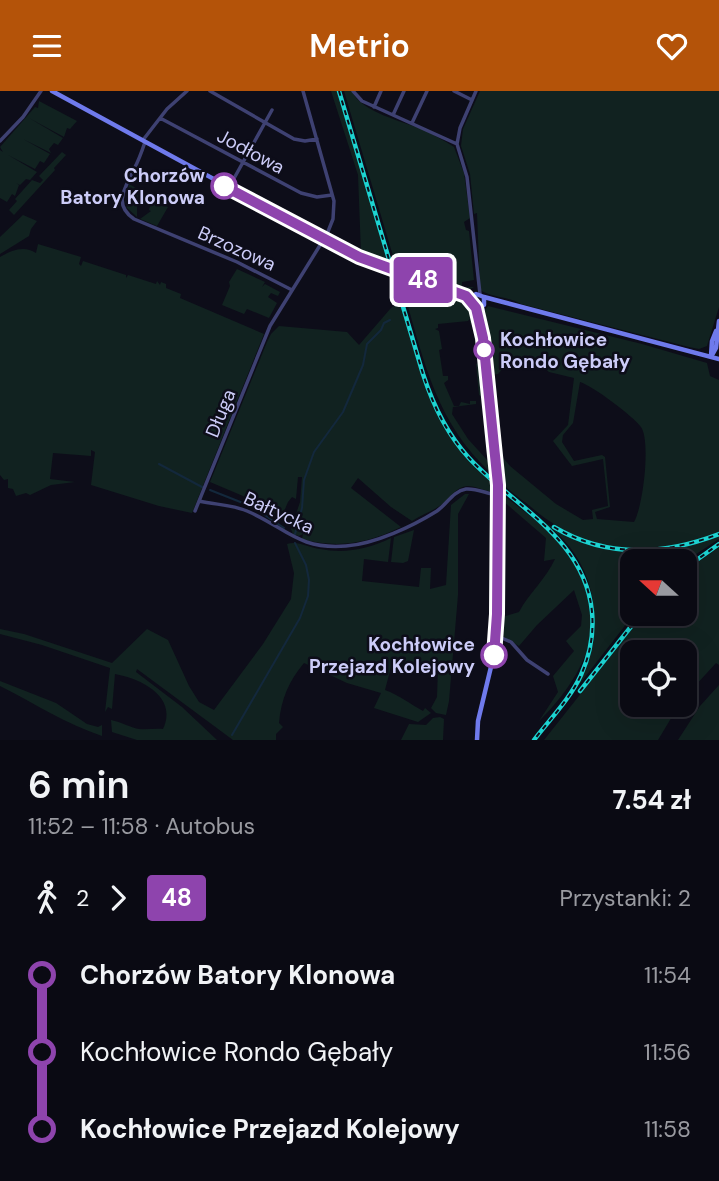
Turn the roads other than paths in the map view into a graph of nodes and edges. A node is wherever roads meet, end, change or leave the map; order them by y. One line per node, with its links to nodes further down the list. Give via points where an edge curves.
1 (41, 91): 20 (street)
2 (52, 91): 21 (street)
3 (187, 91): 16 (street)
4 (210, 91): 17 (street)
5 (303, 91): 19 (street)
6 (353, 91): 13 (street)
7 (381, 91): 13 (street)
8 (404, 91): 15 (street)
9 (427, 91): 18 (street)
10 (454, 91): 12 (street)
11 (476, 91): 12 (street)
12 (472, 100): 22 (street)
13 (374, 107): 15 (street)
14 (272, 110): 17 (street)
15 (393, 115): 18 (street)
16 (160, 118): 21 (street); 23 (street, Jodłowa)
17 (265, 123): 19 (street, via 296,140); 23 (street)
18 (412, 123): 22 (street)
19 (317, 139): 25 (street)
20 (0, 141)
21 (144, 141): 26 (street); 27 (street, Brzozowa, via 122,195 126,213)
22 (457, 144): 28 (street, via 468,185)
23 (242, 163): 24 (street); 25 (street, Jodłowa, via 303,194)
24 (232, 182)
25 (332, 195): 26 (street, Brzozowa, via 334,215)
26 (325, 239): 27 (street, Brzozowa); 28 (street, via 359,257)
27 (292, 290): 30 (street, Brzozowa)
28 (478, 300): 33 (street); 36 (street)
29 (719, 321): 31 (street)
30 (270, 326): 37 (street, Długa)
31 (717, 330): 32 (street); 34 (street)
32 (712, 344): 33 (street); 34 (street)
33 (695, 353): 34 (street)
34 (711, 357): 35 (street)
35 (719, 359)
36 (498, 495): 37 (street, Bałtycka, via 461,490 434,513 384,537 336,547 296,539 238,507); 39 (street)
37 (199, 501): 38 (street, Długa)
38 (195, 511)
39 (496, 636): 40 (street, via 511,642 525,659); 41 (street)
40 (548, 674)
41 (477, 740)

